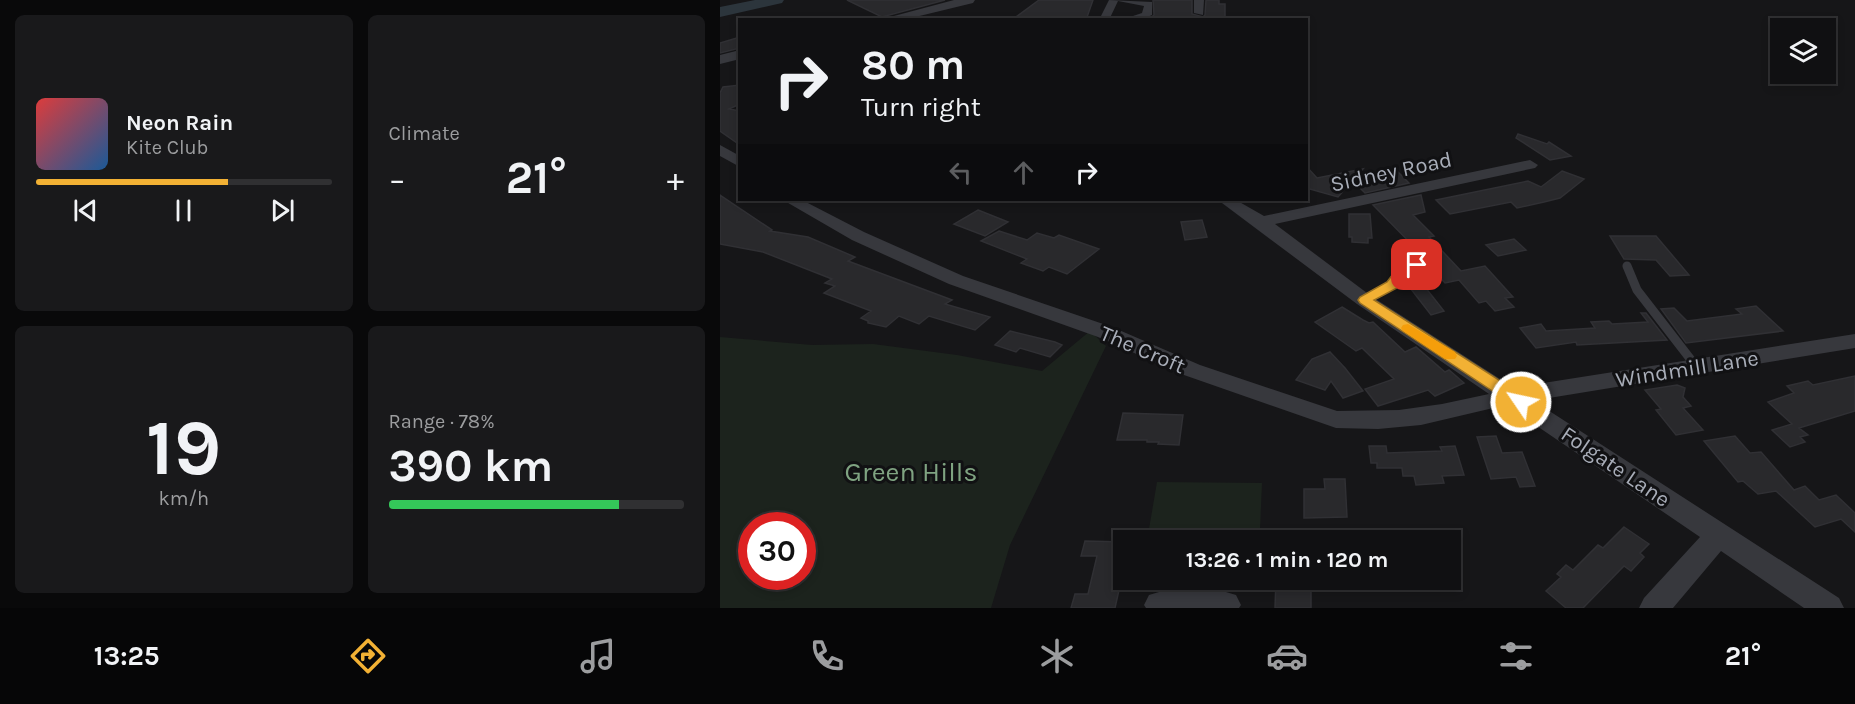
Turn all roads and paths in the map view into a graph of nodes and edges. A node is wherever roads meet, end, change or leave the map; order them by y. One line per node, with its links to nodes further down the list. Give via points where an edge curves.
1 (969, 0): 6 (street)
2 (1114, 0): 7 (street)
3 (1122, 0): 8 (street, via 1149,4 1147,15)
4 (1199, 0): 5 (street)
5 (1199, 14)
6 (893, 18)
7 (1105, 18)
8 (1134, 18)
9 (738, 55): 10 (street)
10 (720, 60)
11 (720, 149): 12 (street)
12 (738, 162)
13 (1530, 165): 16 (street, Sidney Road)
14 (793, 201): 22 (street, The Croft, via 858,236 956,280 1105,332 1192,370 1336,419 1394,420)
15 (1228, 201): 16 (street, Folgate Lane)
16 (1261, 222): 19 (street, Folgate Lane)
17 (1417, 265): 19 (lane, via 1403,269 1392,285)
18 (1628, 266): 21 (lane, via 1637,290)
19 (1364, 300): 22 (street, Folgate Lane)
20 (1855, 341): 21 (street, Windmill Lane)
21 (1695, 365): 22 (street, Windmill Lane)
22 (1515, 398): 23 (street, Folgate Lane)
23 (1718, 535): 27 (street); 28 (street, Folgate Lane)
24 (1159, 605): 26 (street)
25 (1226, 605): 26 (street)
26 (1193, 607)
27 (1654, 608)
28 (1829, 608)

